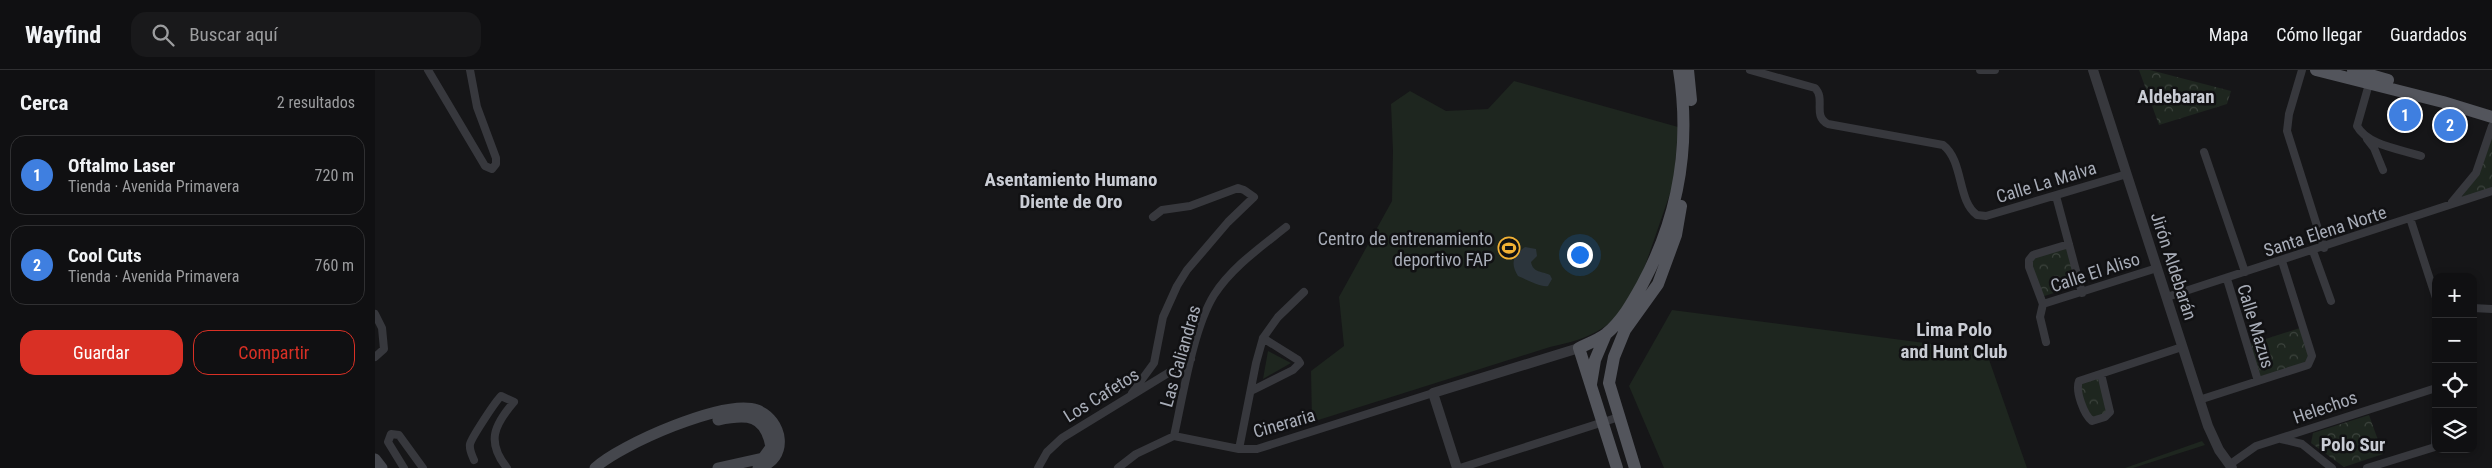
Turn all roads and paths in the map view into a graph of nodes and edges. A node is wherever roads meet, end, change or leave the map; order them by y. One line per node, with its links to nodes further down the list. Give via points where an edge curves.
1 (428, 70): 2 (street, via 485,166 492,169 496,158 477,107)
2 (470, 70)
3 (1679, 70): 43 (main road, via 1684,145 1673,212 1635,299)
4 (1688, 70): 58 (main road, via 1692,104 1690,146 1676,234 1658,284 1625,330 1613,357 1609,383)
5 (1750, 70): 22 (street, Calle La Malva, via 1815,88 1821,97 1818,113 1828,124 1943,145 1953,156 1970,208 1975,213 1986,216)
6 (1980, 70): 7 (street)
7 (1995, 70)
8 (2093, 70): 20 (street, Jirón Aldebarán)
9 (2301, 70): 28 (street, via 2287,120 2287,137)
10 (2316, 70): 12 (main road)
11 (2353, 70): 13 (main road)
12 (2369, 84): 14 (main road); 16 (street, via 2357,126)
13 (2492, 109)
14 (2492, 117)
15 (2492, 126): 23 (street, via 2476,173)
16 (2366, 138): 18 (street); 19 (street)
17 (2205, 152): 32 (street)
18 (2421, 156)
19 (2383, 170)
20 (2127, 174): 22 (street, Calle La Malva); 31 (street, Jirón Aldebarán)
21 (2492, 191): 23 (street, Santa Elena Norte)
22 (2056, 196): 27 (street)
23 (2452, 202): 25 (street, Santa Elena Norte)
24 (1153, 217): 55 (street, via 1162,210 1190,206 1238,188 1254,197 1228,222 1182,278 1166,309 1154,363)
25 (2410, 218): 28 (street, Santa Elena Norte); 34 (street)
26 (1286, 226): 49 (street, Las Caliandras, via 1241,264 1213,296)
27 (2069, 244): 36 (street); 39 (street, via 2029,260)
28 (2324, 248): 29 (street, Santa Elena Norte)
29 (2313, 251): 30 (street, Santa Elena Norte); 38 (street)
30 (2282, 261): 32 (street, Santa Elena Norte); 51 (street, via 2312,361)
31 (2157, 268): 36 (street, Calle El Aliso); 37 (street, Jirón Aldebarán)
32 (2245, 272): 33 (street, Santa Elena Norte)
33 (2227, 278): 37 (street, Santa Elena Norte); 51 (street, Calle Mazus)
34 (2432, 286)
35 (1304, 292): 44 (street, via 1278,317)
36 (2082, 293): 39 (street, Calle El Aliso)
37 (2167, 297): 46 (street, Jirón Aldebarán)
38 (2331, 301)
39 (2043, 304): 45 (street, via 2040,317)
40 (2477, 308): 41 (street)
41 (2492, 309)
42 (375, 314): 48 (street, via 385,341 384,349)
43 (1606, 334): 47 (main road); 52 (main road, via 1595,360)
44 (1263, 338): 54 (street); 54 (street, via 1300,363 1293,370)
45 (2046, 342)
46 (2182, 346): 50 (street); 57 (street, Jirón Aldebarán)
47 (1579, 348): 52 (main road); 56 (street)
48 (375, 357)
49 (1191, 359): 55 (street, Los Cafetos); 61 (street, Las Caliandras)
50 (2101, 374): 50 (street, via 2077,384 2086,414 2092,421 2110,412)
51 (2258, 381): 57 (street)
52 (1591, 384): 59 (main road)
53 (2432, 389): 60 (street, Helechos)
54 (1251, 391): 65 (street)
55 (1132, 393): 77 (street, Los Cafetos, via 1062,438 1047,452)
56 (1433, 393): 65 (street, Cineraria, via 1257,449); 79 (street)
57 (2199, 400): 68 (street, Jirón Aldebarán, via 2219,450)
58 (1619, 417): 59 (street); 81 (main road)
59 (1602, 422): 79 (street); 80 (main road)
60 (2304, 429): 62 (street, Helechos); 63 (street)
61 (1174, 436): 65 (street, Cineraria); 78 (street, via 1136,454)
62 (2279, 438): 63 (street); 68 (street, Helechos, via 2256,446)
63 (2301, 444): 82 (street)
64 (2432, 448): 83 (street)
65 (1239, 449)
66 (375, 459): 69 (main road)
67 (474, 460): 72 (street, via 471,440 489,410 504,396 513,402 497,425 495,443 497,455)
68 (2230, 466)
69 (381, 468)
70 (404, 468): 71 (street, via 388,442 391,434 399,435)
71 (423, 468)
72 (507, 468)
73 (595, 468): 76 (main road, via 625,446 669,426 735,409 756,409 767,415 779,432 779,452 770,465)
74 (605, 468): 75 (main road, via 627,451 671,432 728,418 749,416 760,422 771,447 763,458)
75 (718, 468)
76 (758, 468)
77 (1039, 468)
78 (1118, 468)
79 (1458, 468)
80 (1617, 468)
81 (1635, 468)
82 (2332, 468)
83 (2367, 468)

